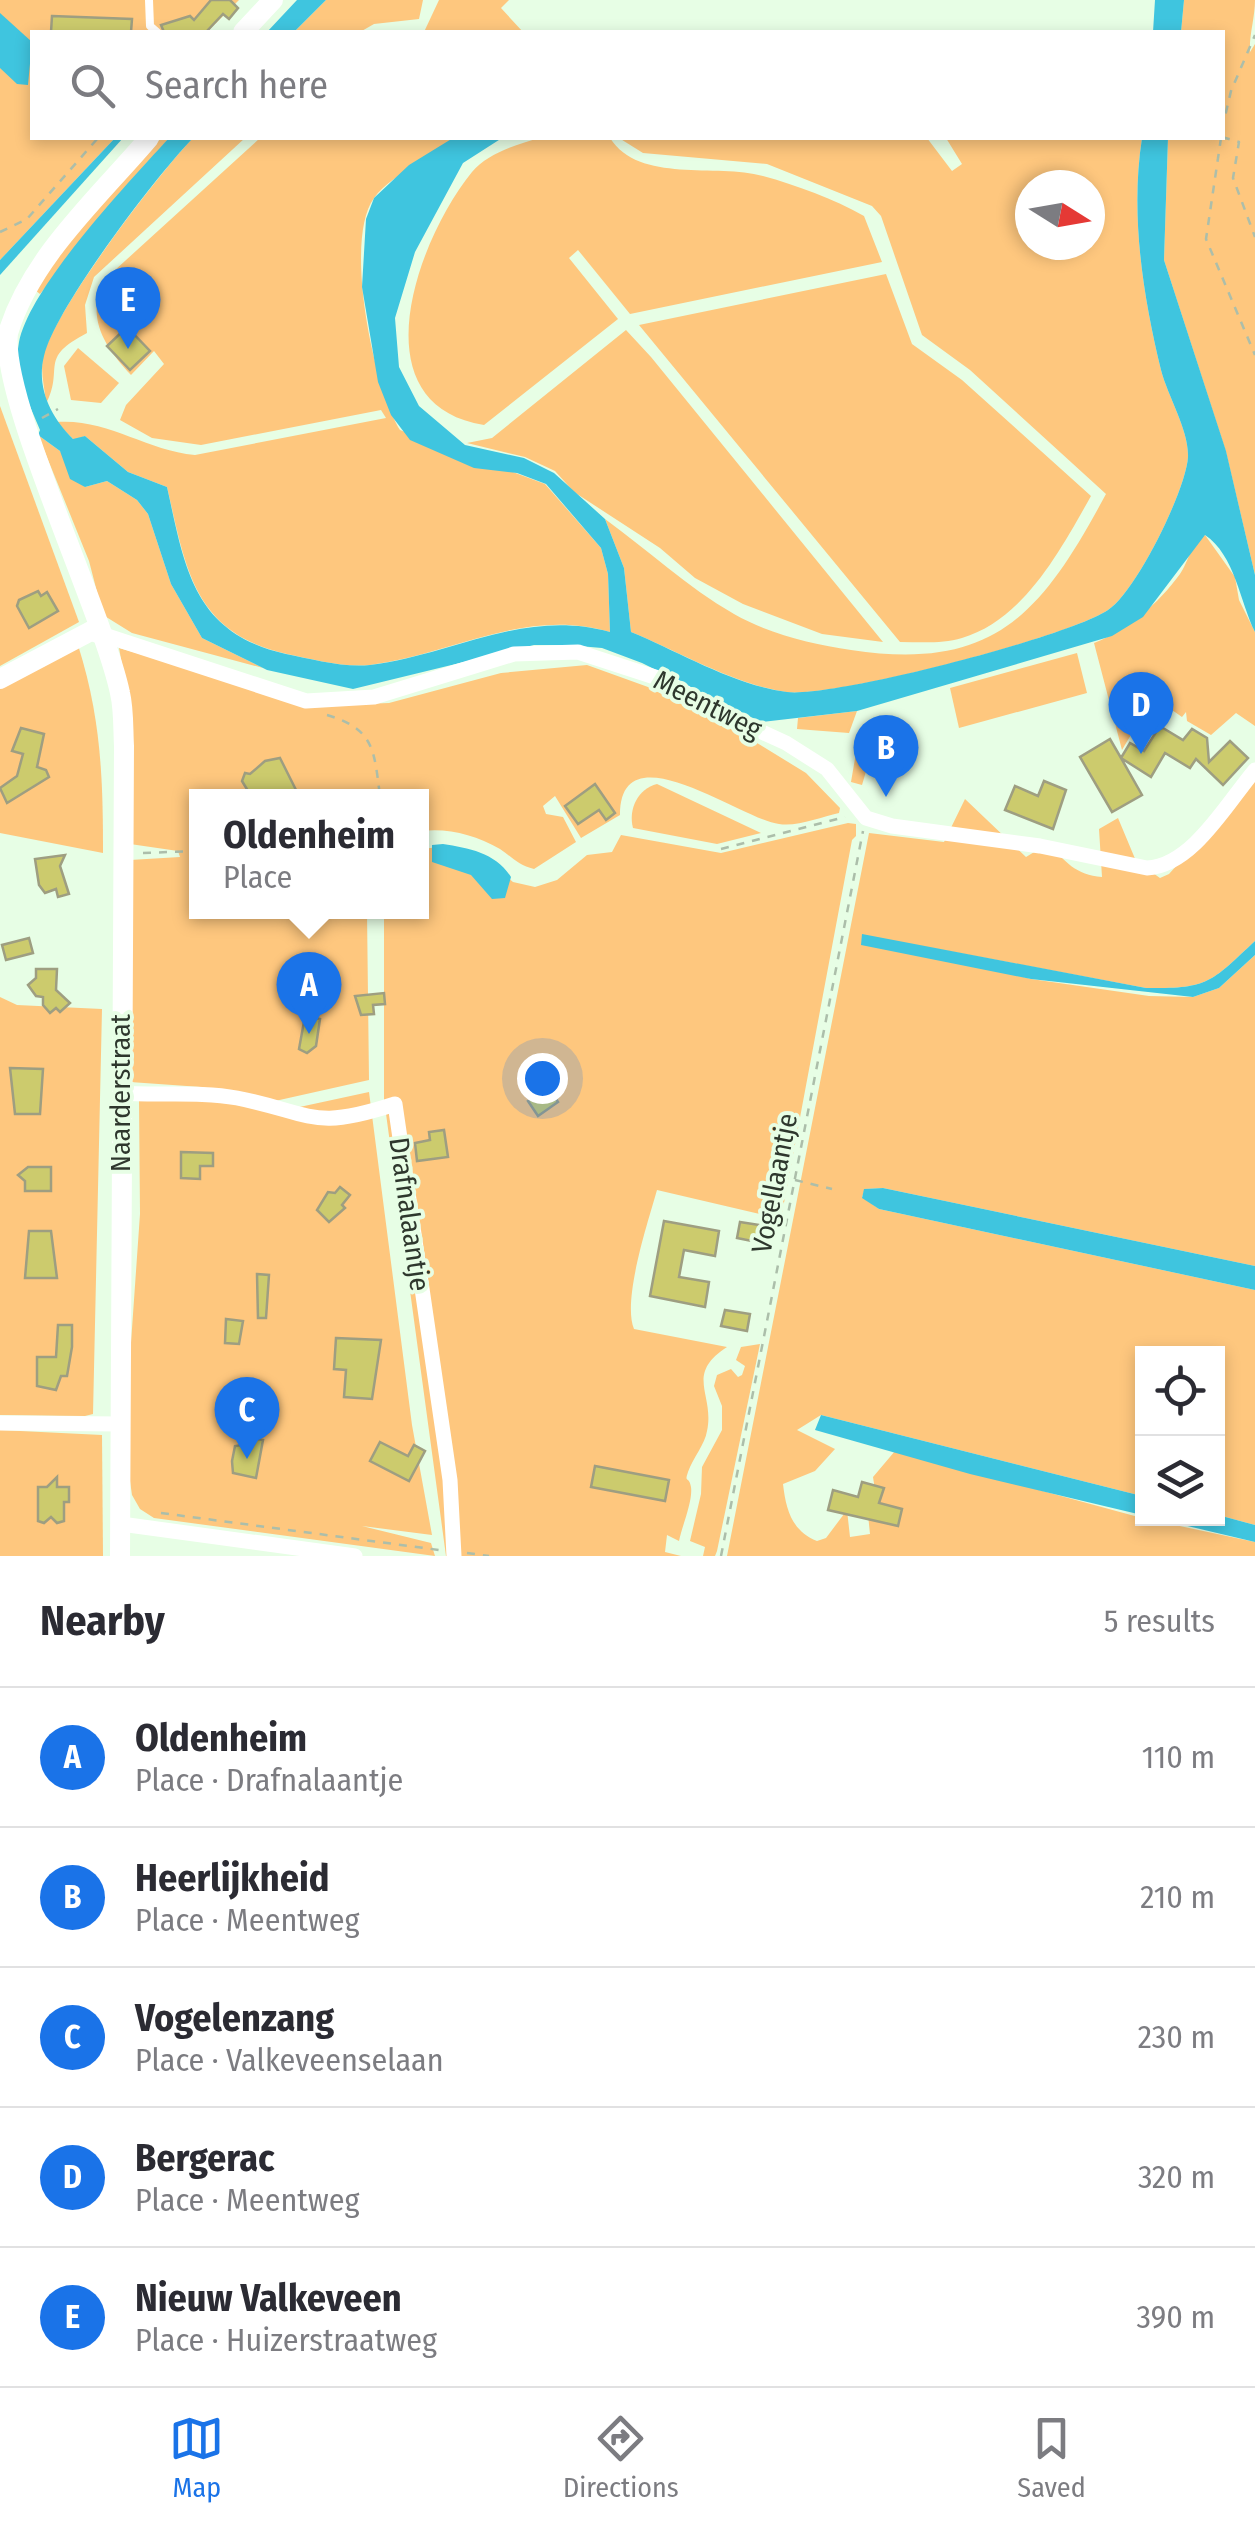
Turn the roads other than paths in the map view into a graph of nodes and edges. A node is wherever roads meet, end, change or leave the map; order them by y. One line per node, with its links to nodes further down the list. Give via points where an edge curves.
1 (149, 0): 3 (lane)
2 (273, 0): 4 (street)
3 (155, 30)
4 (245, 30)
5 (147, 140): 6 (street, Naarderstraat, via 42,264 7,335 7,379)
6 (101, 634): 7 (street, via 91,631); 8 (street, Meentweg, via 306,701 374,697 514,654 578,652 664,680 786,743 827,769 862,813 906,828 1162,867 1181,857); 9 (street, Naarderstraat, via 121,694)
7 (0, 680)
8 (1255, 770)
9 (114, 1090): 11 (street, Naarderstraat); 13 (street, Drafnalaantje, via 235,1098 323,1121 395,1104 450,1480)
10 (0, 1424): 11 (street)
11 (120, 1424): 12 (street, Naarderstraat)
12 (121, 1524): 14 (street, Naarderstraat); 15 (street)
13 (454, 1554)
14 (120, 1556)
15 (356, 1556)

